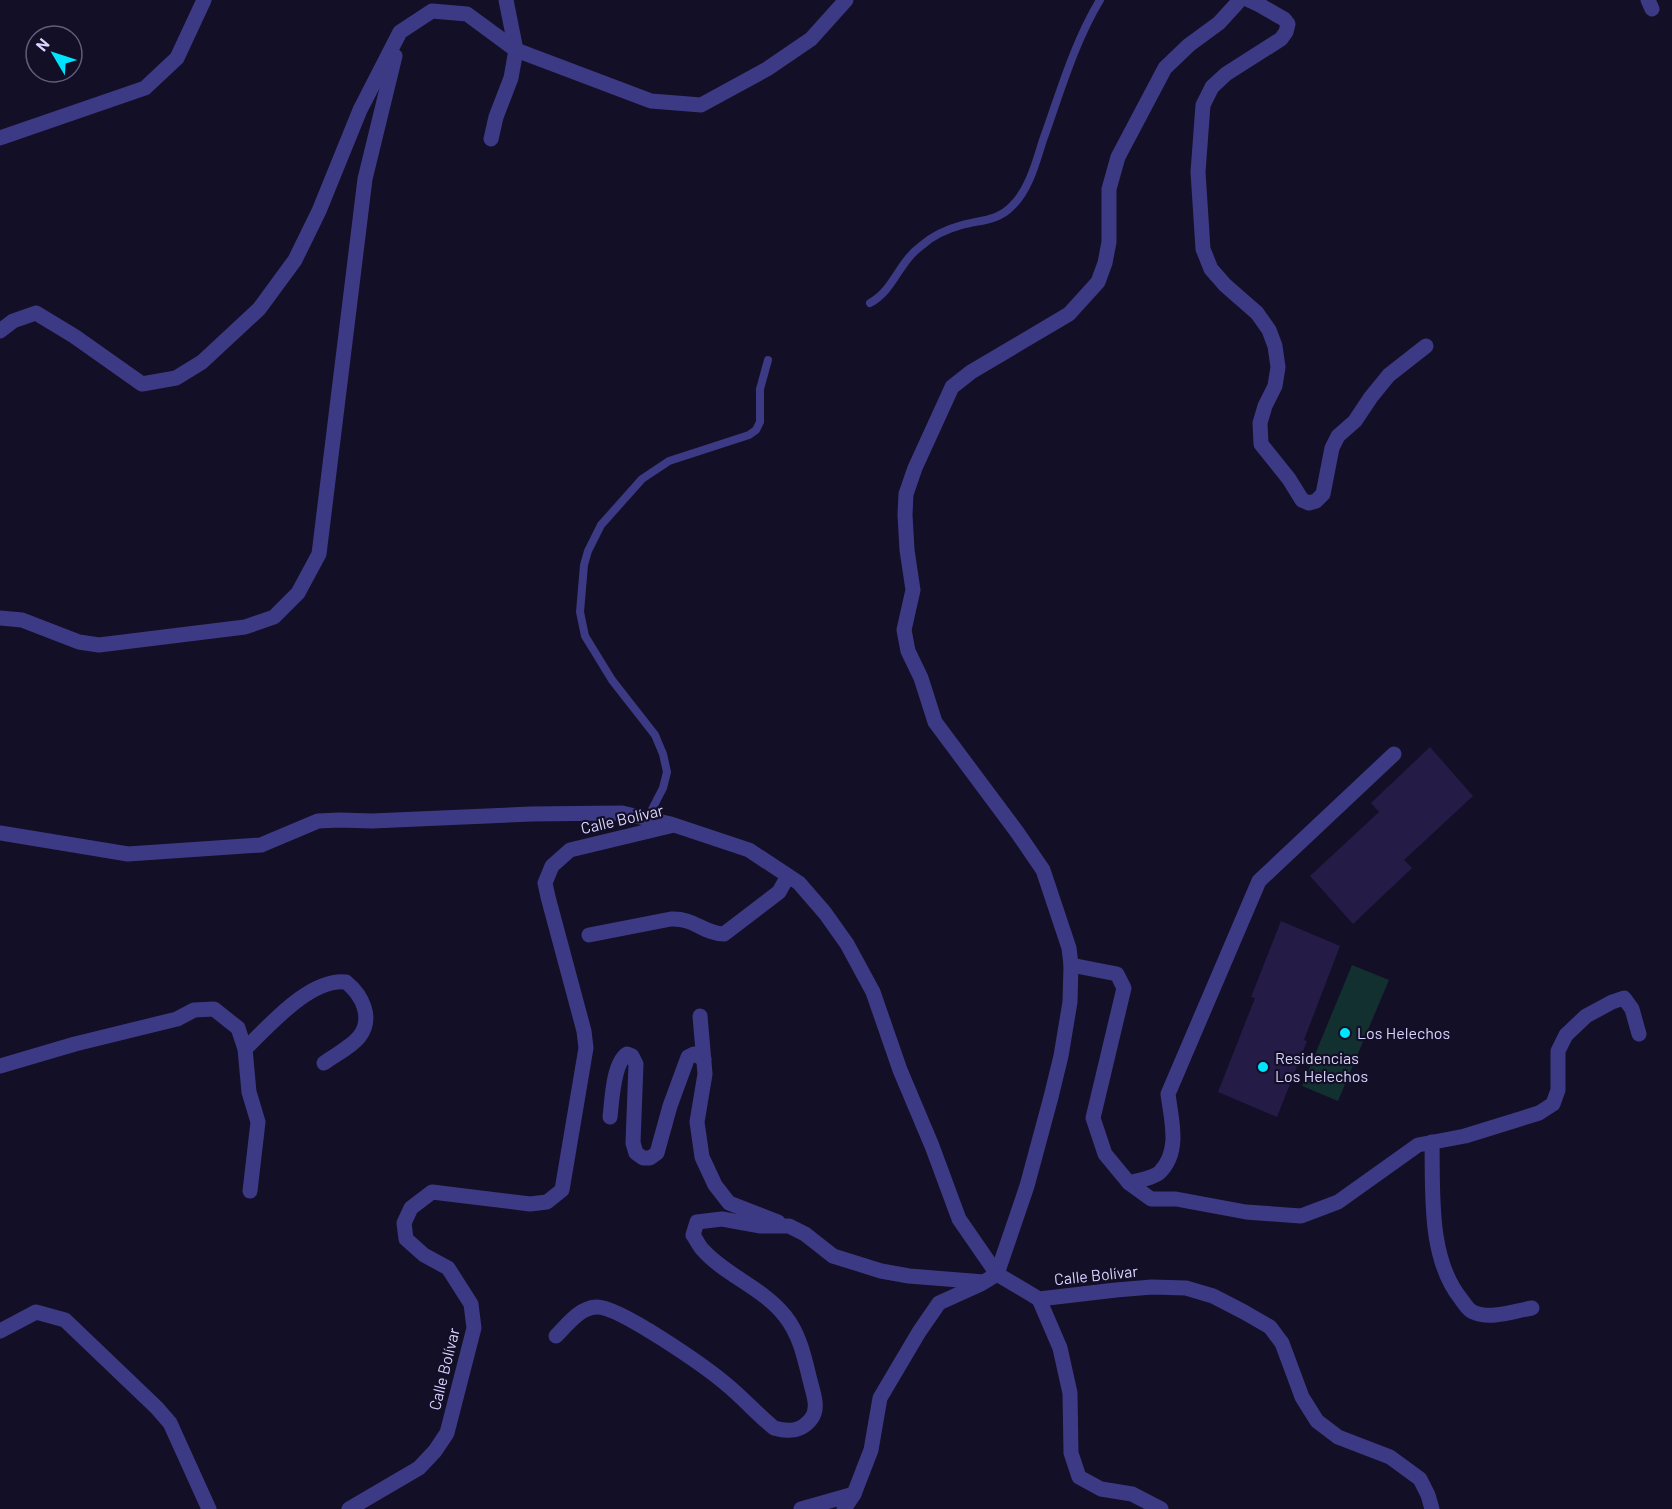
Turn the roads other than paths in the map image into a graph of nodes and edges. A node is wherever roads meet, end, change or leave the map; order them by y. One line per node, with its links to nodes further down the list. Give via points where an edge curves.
1 (204, 0): 8 (street, via 177,58 145,88)
2 (506, 0): 7 (street)
3 (846, 0): 7 (street, via 811,39 767,69 701,105 651,101)
4 (1100, 0): 10 (lane, via 1081,36 1034,166 1014,205 987,221 961,225 927,241 902,265 883,294)
5 (1251, 1): 12 (street, via 1288,24 1281,39 1212,87 1203,105 1198,172 1203,249 1211,269 1257,312 1269,330 1278,367 1260,423 1261,444 1302,500 1309,503 1323,494 1338,436 1355,421 1389,375); 21 (street, via 1189,45 1165,68 1118,157 1109,189 1109,242 1098,282 1069,314 952,387 906,494 907,550 913,590 904,630 908,651 935,722 1043,870)
6 (400, 32): 7 (street, via 432,11 467,14); 11 (street, via 360,110 295,260 259,309 202,362 176,378 142,384 36,313 13,321); 14 (street, via 365,179 318,554 298,593 274,617 245,627 99,645 79,642 22,620)
7 (516, 50): 9 (street)
8 (0, 138)
9 (492, 138)
10 (870, 303)
11 (0, 331)
12 (1426, 346)
13 (768, 360): 16 (lane, via 756,430 669,461 642,478 601,525 584,565 580,612 585,636 612,680 655,735 663,754 667,772)
14 (0, 618)
15 (1394, 754): 30 (street, via 1259,881 1168,1094 1173,1151 1160,1173)
16 (647, 819): 17 (street); 18 (street, via 610,813 318,821 261,845 128,854)
17 (674, 825): 19 (street, Calle Bolívar, via 749,850); 40 (street, Calle Bolívar, via 570,850 552,866 546,883 548,897 586,1048 562,1191 547,1202 530,1204 432,1192 411,1208 404,1223 406,1239 448,1268 471,1304 474,1328 447,1433 435,1451 419,1468)
18 (0, 833)
19 (788, 876): 20 (street, via 779,892 724,934 713,934 692,921 671,918); 33 (street, Calle Bolívar, via 825,912 868,982 959,1219)
20 (589, 935)
21 (1071, 965): 30 (street, via 1117,974 1124,988 1093,1118 1105,1154); 33 (street, via 1070,1002 1051,1097 1027,1186)
22 (700, 1016): 25 (street)
23 (1639, 1034): 29 (street, via 1624,998 1612,1002 1586,1016 1566,1035 1558,1051 1558,1090 1552,1104 1539,1113)
24 (245, 1049): 26 (street, via 309,992 332,982 346,982 362,999 364,1028 359,1037); 27 (street, via 238,1028 226,1018 214,1009 194,1010 177,1019); 31 (street, via 249,1092 258,1122)
25 (704, 1059): 28 (street, via 694,1054 687,1057 657,1153 650,1158 636,1153 633,1143 636,1064 627,1054 617,1067); 32 (street, via 697,1122 702,1157 715,1185 729,1203)
26 (324, 1064)
27 (0, 1066)
28 (610, 1118)
29 (1432, 1142): 30 (street, via 1418,1145 1338,1202 1301,1216 1151,1199); 35 (street, via 1436,1236 1441,1264 1454,1291 1471,1312 1490,1316)
30 (1129, 1183)
31 (250, 1191)
32 (789, 1226): 33 (street, via 833,1256 881,1271 909,1276); 37 (street, via 705,1220 697,1222 693,1234 703,1250 767,1298 794,1331 802,1347 816,1404 814,1416 806,1426 784,1431 774,1428 724,1382 647,1329 612,1311 598,1306 584,1310)
33 (990, 1278): 34 (street, Calle Bolívar); 38 (street, via 939,1303 919,1332 880,1398 871,1450)
34 (1039, 1299): 43 (street, via 1060,1348 1070,1393 1071,1453 1079,1477 1101,1489 1132,1494); 44 (street, Calle Bolívar, via 1116,1290 1186,1288 1244,1312 1270,1328 1282,1342 1302,1397 1317,1421 1338,1437 1390,1457 1420,1479)
35 (1532, 1308)
36 (0, 1331): 39 (street, via 36,1312 65,1320 170,1423)
37 (556, 1336)
38 (854, 1494): 41 (street); 42 (street)
39 (209, 1509)
40 (349, 1509)
41 (801, 1509)
42 (844, 1509)
43 (1161, 1509)
44 (1432, 1509)

